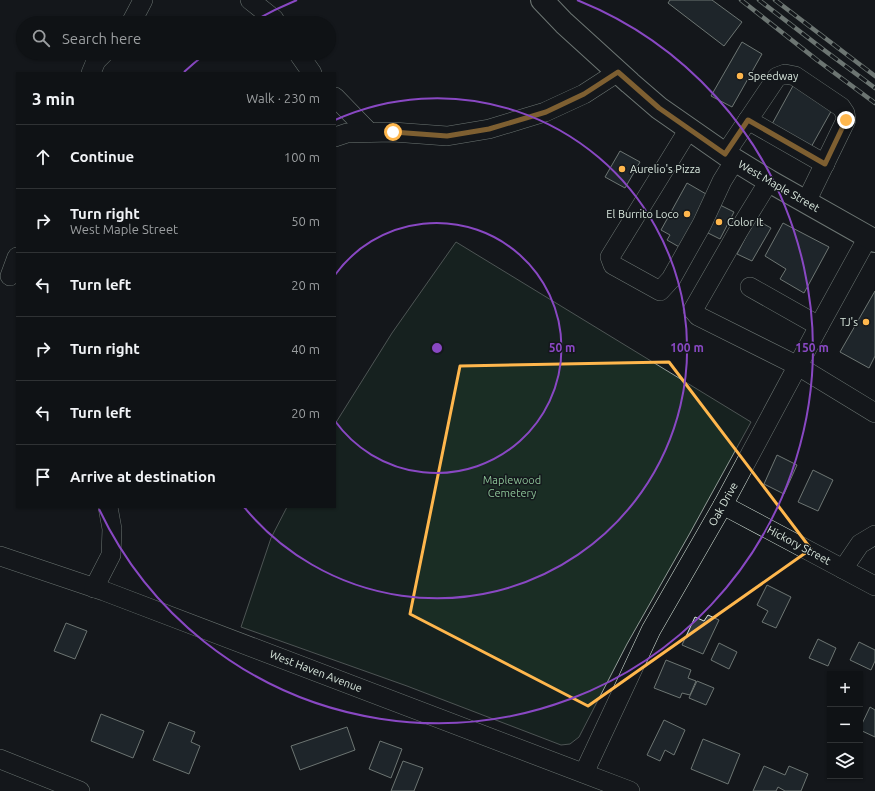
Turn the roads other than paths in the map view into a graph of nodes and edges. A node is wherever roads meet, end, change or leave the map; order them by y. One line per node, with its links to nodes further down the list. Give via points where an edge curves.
1 (143, 0): 4 (street)
2 (250, 0): 5 (street)
3 (542, 0): 10 (main road, West Maple Street)
4 (135, 16)
5 (270, 16)
6 (96, 60): 8 (street)
7 (303, 60): 9 (street)
8 (91, 72)
9 (311, 72)
10 (618, 72): 13 (main road, West Maple Street, via 659,108); 14 (street, via 584,94 546,112 489,129 447,136)
11 (336, 98): 14 (street)
12 (748, 120): 16 (street); 17 (street); 17 (street, via 777,76 795,76 841,107 845,113 846,120)
13 (689, 129): 16 (main road, West Maple Street); 16 (street, via 610,257 613,265 660,291 671,279 702,224)
14 (369, 132): 15 (street, via 347,133)
15 (336, 137)
16 (730, 157): 18 (main road, West Maple Street)
17 (825, 164): 19 (street)
18 (769, 181): 19 (main road, West Maple Street); 25 (street, via 693,310 698,316)
19 (806, 202): 20 (main road, West Maple Street)
20 (872, 239): 24 (street, Oak Drive)
21 (16, 260): 22 (street)
22 (9, 277)
23 (750, 287): 24 (street)
24 (819, 326): 25 (street, Oak Drive)
25 (798, 366): 26 (street); 27 (street, Oak Drive)
26 (875, 412)
27 (723, 505): 31 (street, Hickory Street); 35 (street, Oak Drive, via 651,630)
28 (108, 508): 33 (street, via 112,529 111,555)
29 (875, 535): 31 (street, via 860,544)
30 (0, 556): 33 (street, West Haven Avenue)
31 (843, 569): 32 (street, Hickory Street)
32 (875, 586)
33 (94, 588): 35 (street, West Haven Avenue)
34 (0, 758): 36 (street)
35 (584, 773): 37 (street, West Haven Avenue)
36 (80, 791)
37 (630, 791)

